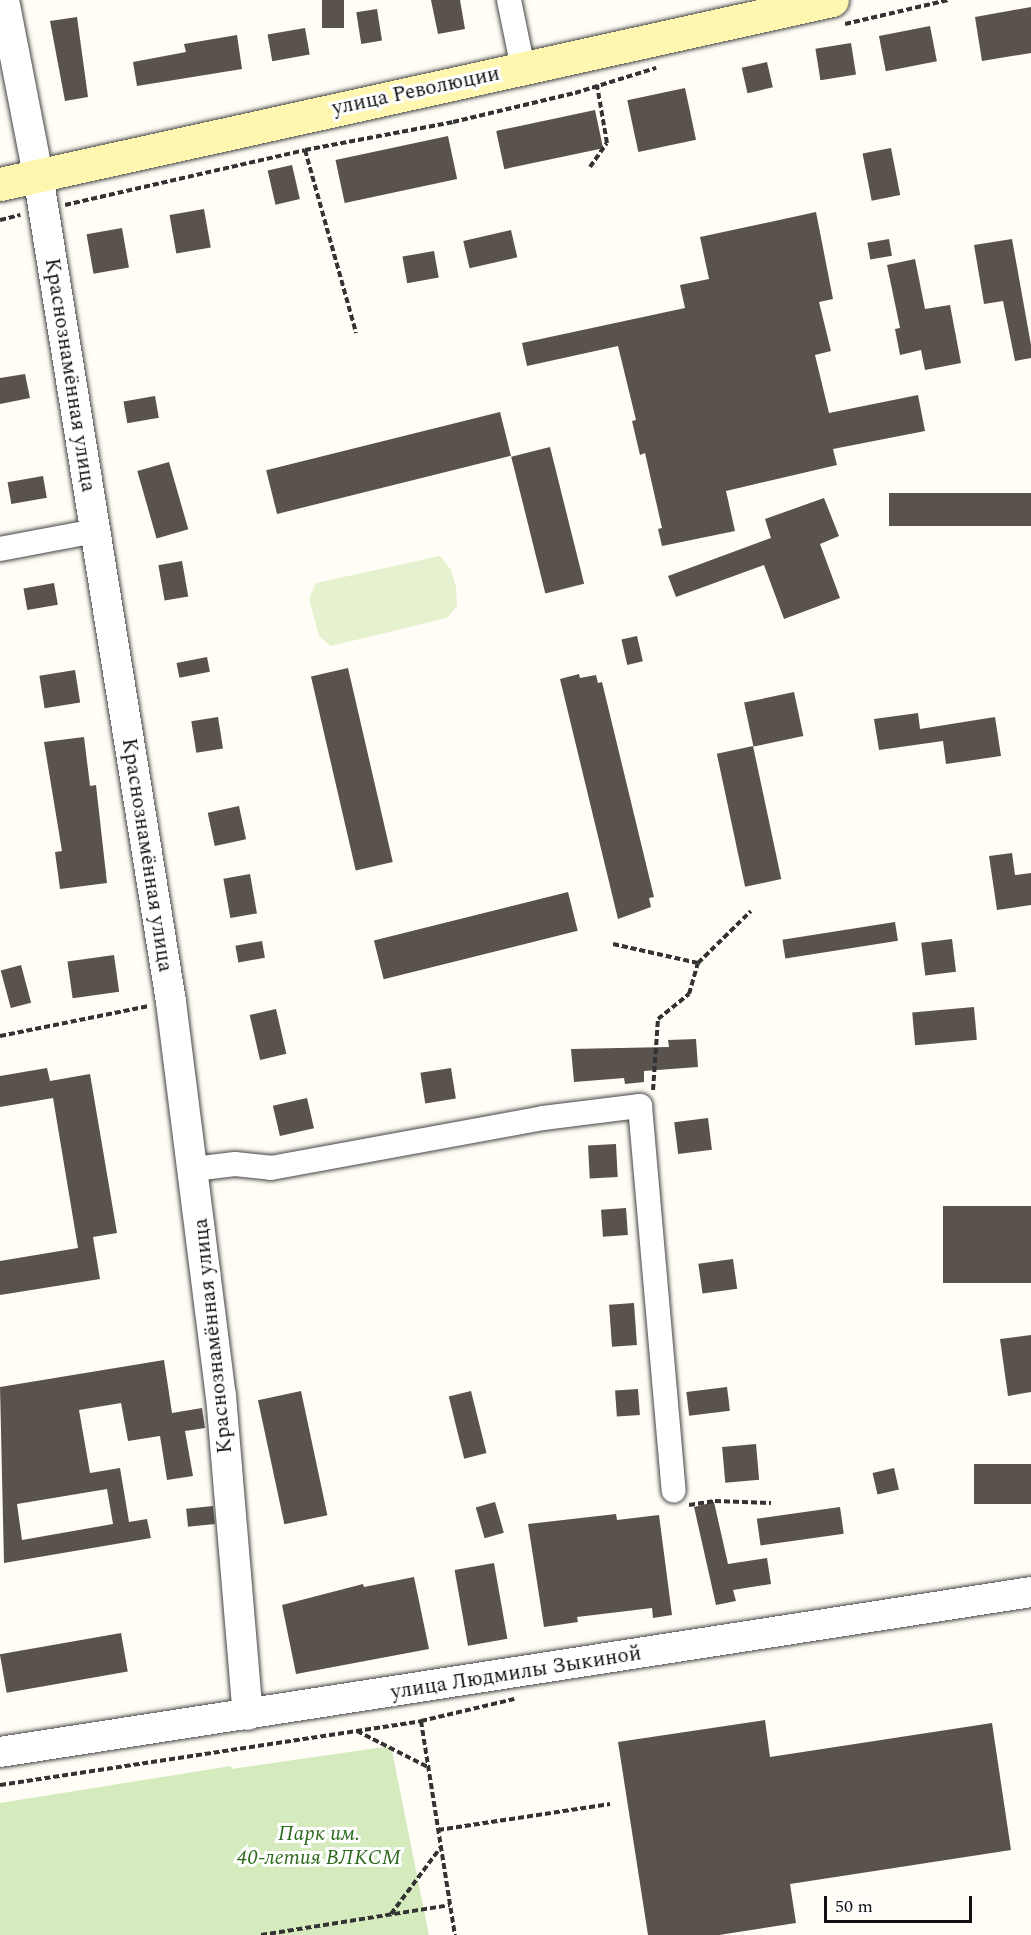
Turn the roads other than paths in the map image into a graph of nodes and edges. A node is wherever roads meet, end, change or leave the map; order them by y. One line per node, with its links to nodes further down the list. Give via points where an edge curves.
1 (4, 0): 5 (street, Краснознамённая улица)
2 (509, 0): 4 (street)
3 (833, 13): 4 (main road, улица Революции)
4 (523, 68): 5 (main road, улица Революции)
5 (38, 176): 6 (main road, улица Революции); 7 (street, Краснознамённая улица)
6 (0, 184)
7 (94, 531): 8 (street); 9 (street, Краснознамённая улица, via 171,1002)
8 (0, 549)
9 (194, 1169): 10 (street, via 235,1164 271,1168 523,1121 640,1106); 12 (street, Краснознамённая улица, via 236,1534)
10 (674, 1491)
11 (1031, 1592): 12 (street, улица Людмилы Зыкиной)
12 (248, 1715): 13 (street, улица Людмилы Зыкиной)
13 (0, 1752)

